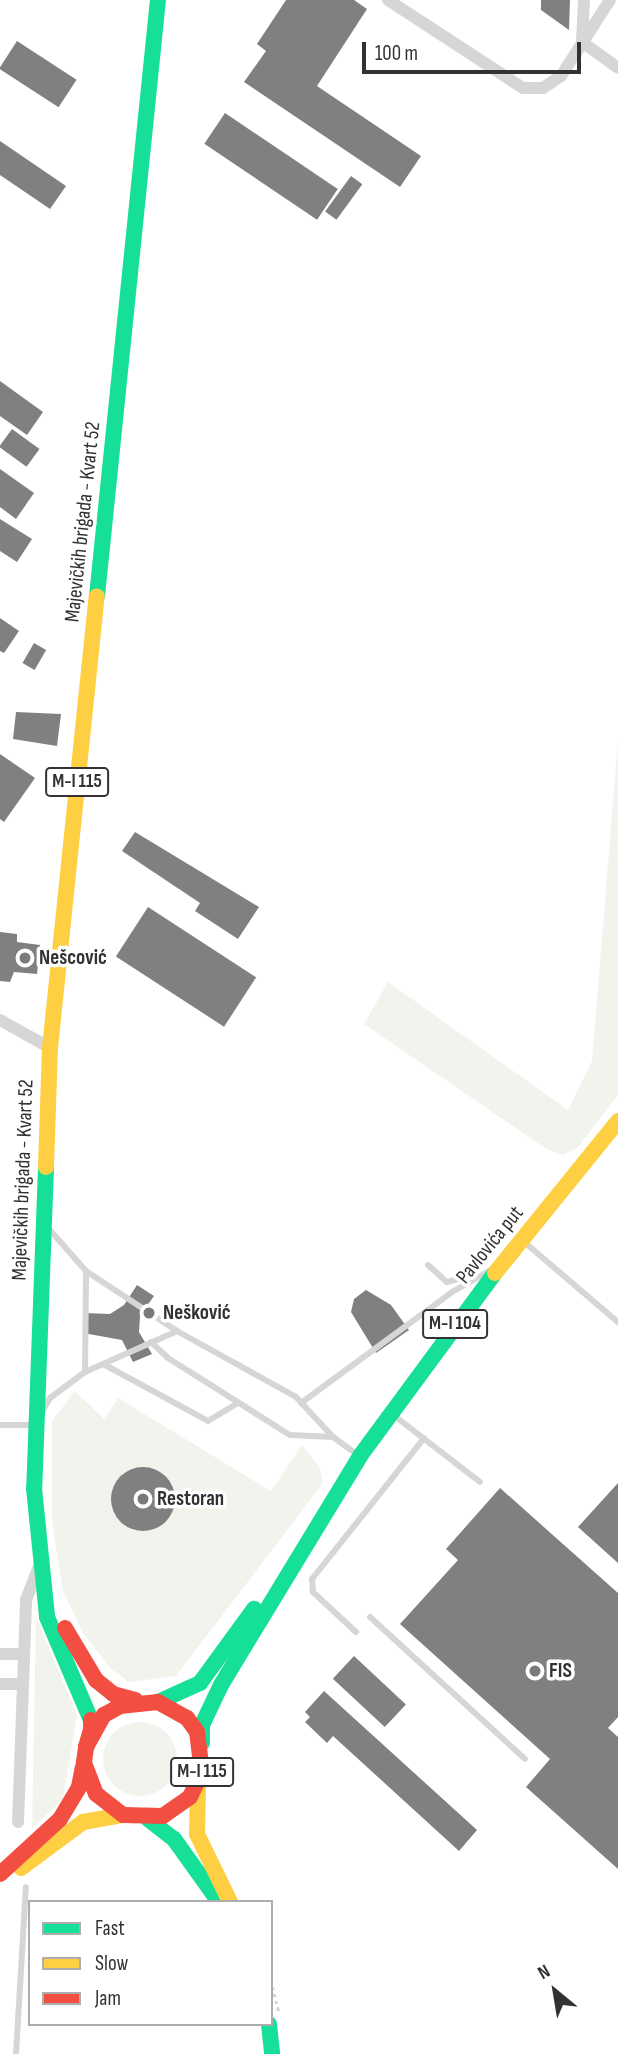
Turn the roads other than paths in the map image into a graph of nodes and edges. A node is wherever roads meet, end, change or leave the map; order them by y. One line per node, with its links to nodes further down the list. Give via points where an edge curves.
1 (158, 0): 8 (main road, Majevičkih brigada - Kvart 52 / M-I 115)
2 (388, 0): 5 (street, via 523,88 543,88 561,76)
3 (584, 0): 5 (street)
4 (610, 0): 5 (street)
5 (582, 42): 6 (street)
6 (618, 68)
7 (0, 1020): 8 (street)
8 (50, 1048): 10 (main road, Majevičkih brigada - Kvart 52 / M-I 115)
9 (618, 1121): 11 (main road, Pavlovića put / M-I 104)
10 (42, 1223): 14 (lane); 25 (main road, Majevičkih brigada - Kvart 52 / M-I 115)
11 (522, 1240): 13 (main road, Pavlovića put / M-I 104); 16 (lane)
12 (428, 1265): 15 (lane, via 447,1282)
13 (499, 1268): 15 (lane); 23 (main road, Pavlovića put / M-I 104)
14 (86, 1271): 17 (lane); 20 (lane)
15 (478, 1274): 22 (lane)
16 (618, 1322)
17 (177, 1331): 18 (lane); 22 (lane)
18 (151, 1342): 19 (lane); 21 (lane)
19 (105, 1364): 20 (lane); 21 (lane, via 208,1421)
20 (85, 1372): 25 (lane, via 50,1398)
21 (238, 1403): 26 (lane, via 290,1435)
22 (301, 1403): 26 (lane)
23 (390, 1413): 27 (lane); 28 (main road, Pavlovića put / M-I 104)
24 (0, 1425): 25 (lane)
25 (35, 1425): 31 (main road, Majevičkih brigada - Kvart 52 / M-I 115)
26 (333, 1437): 28 (lane)
27 (424, 1438): 29 (lane); 33 (lane, via 312,1579 313,1592)
28 (360, 1456): 30 (main road, Pavlovića put / M-I 104)
29 (480, 1482)
30 (308, 1539): 39 (main road, M-I 104, via 200,1683); 40 (main road, M-I 104, via 220,1685 202,1725)
31 (39, 1565): 35 (street, via 26,1600); 38 (main road, M-I 115, via 67,1633 96,1680 113,1694); 41 (main road, M-I 115, via 47,1617 91,1714)
32 (370, 1617): 42 (lane)
33 (356, 1632)
34 (0, 1654): 35 (street)
35 (23, 1654): 37 (street)
36 (0, 1684): 37 (street)
37 (22, 1684): 46 (street)
38 (137, 1701): 39 (main road, M-I 115); 41 (main road, M-I 115, via 104,1715)
39 (158, 1702): 40 (main road, M-I 115, via 187,1718)
40 (202, 1748): 43 (main road, M-I 115)
41 (85, 1755): 44 (main road, M-I 115, via 96,1794); 47 (main road, M-I 115, via 79,1787 60,1819)
42 (525, 1759)
43 (198, 1784): 45 (main road, M-I 115, via 178,1808); 51 (main road, via 197,1834)
44 (122, 1815): 45 (main road); 48 (main road, via 83,1822)
45 (148, 1819): 50 (main road, via 174,1839)
46 (18, 1822)
47 (0, 1874)
48 (0, 1883)
49 (26, 1887): 53 (lane)
50 (218, 1900)
51 (229, 1900)
52 (269, 2026): 54 (main road)
53 (16, 2054)
54 (272, 2054)

